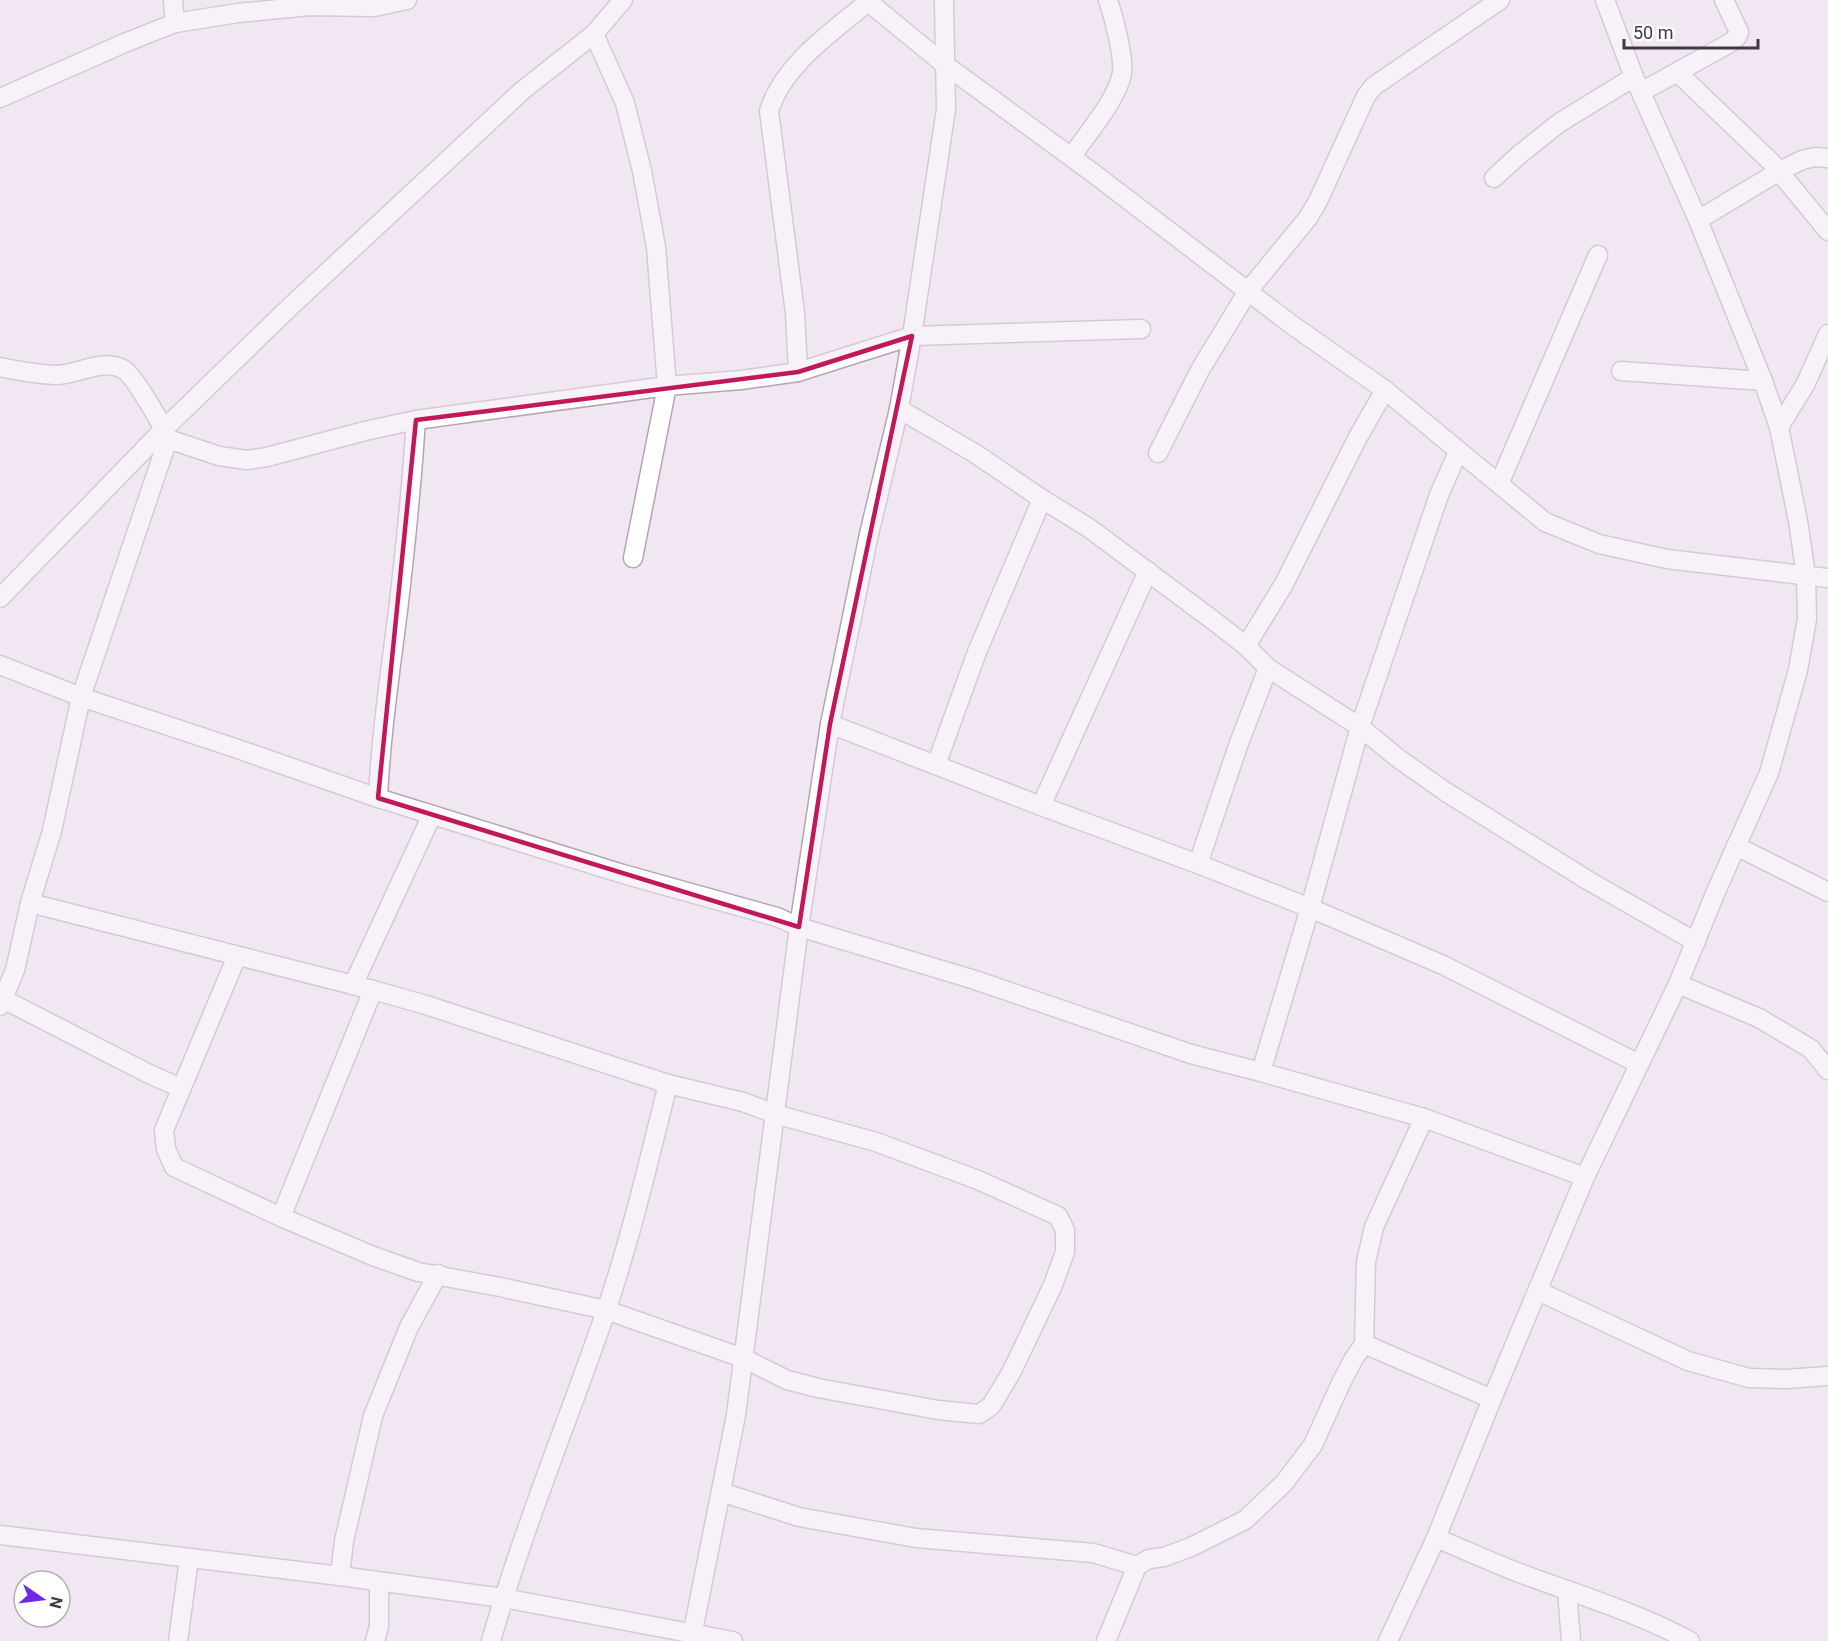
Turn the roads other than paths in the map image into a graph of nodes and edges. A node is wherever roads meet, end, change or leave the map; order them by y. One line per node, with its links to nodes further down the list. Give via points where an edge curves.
1 (173, 0): 11 (street)
2 (407, 0): 10 (street)
3 (623, 0): 12 (street)
4 (944, 0): 13 (street)
5 (1108, 0): 17 (street, via 1121,76)
6 (1500, 0): 24 (street, via 1374,86 1308,218)
7 (1605, 0): 15 (street)
8 (1724, 0): 14 (street, via 1737,37)
9 (867, 1): 13 (street); 30 (street, via 785,78 769,111 795,314)
10 (373, 4): 11 (street, via 310,6)
11 (175, 23): 16 (street)
12 (594, 34): 32 (street, via 625,103 642,171 656,247); 37 (street, via 523,90 292,305)
13 (944, 64): 17 (street); 27 (street, via 946,109)
14 (1677, 72): 15 (street); 19 (street)
15 (1638, 84): 20 (street, via 1559,123); 21 (street)
16 (0, 98)
17 (1071, 157): 24 (street)
18 (1828, 158): 19 (street, via 1802,160)
19 (1778, 172): 21 (street); 22 (street)
20 (1494, 178)
21 (1698, 220): 31 (street)
22 (1828, 231)
23 (1598, 255): 40 (street)
24 (1248, 291): 33 (street); 39 (street, via 1200,370)
25 (1142, 329): 27 (street)
26 (1828, 334): 36 (street, via 1805,385)
27 (912, 336): 30 (street); 34 (street)
28 (0, 367): 37 (street, via 58,375 105,365 125,370)
29 (1621, 370): 31 (street)
30 (798, 372): 32 (street)
31 (1763, 381): 36 (street)
32 (667, 386): 35 (street); 42 (street)
33 (1385, 390): 38 (street); 47 (street, via 1284,584)
34 (899, 409): 41 (street); 51 (street)
35 (416, 420): 37 (street, via 247,460 219,456); 54 (street)
36 (1779, 427): 44 (street)
37 (166, 434): 46 (street); 50 (street)
38 (1458, 452): 40 (street); 52 (street, via 1439,495)
39 (1158, 453)
40 (1499, 484): 44 (street, via 1545,522 1599,544 1667,559)
41 (1042, 499): 43 (street); 53 (street, via 977,652)
42 (633, 558)
43 (1148, 571): 47 (street); 55 (street)
44 (1806, 576): 45 (street); 57 (street, via 1807,619 1798,670 1769,773)
45 (1828, 578)
46 (0, 598)
47 (1246, 646): 49 (street)
48 (0, 665): 50 (street)
49 (1268, 668): 52 (street); 58 (street)
50 (81, 697): 54 (street); 60 (street, via 52,831)
51 (830, 724): 53 (street); 62 (street)
52 (1360, 727): 61 (street); 63 (street, via 1446,792)
53 (936, 765): 55 (street)
54 (378, 798): 56 (street)
55 (1041, 806): 58 (street)
56 (432, 815): 62 (street); 66 (street)
57 (1736, 846): 59 (street); 63 (street)
58 (1198, 864): 61 (street)
59 (1828, 892)
60 (30, 903): 64 (street); 68 (street, via 15,970)
61 (1310, 908): 69 (street, via 1443,965); 71 (street)
62 (800, 927): 71 (street, via 975,980 1191,1054); 74 (street)
63 (1696, 942): 65 (street)
64 (237, 956): 66 (street); 73 (street)
65 (1678, 984): 69 (street); 70 (street, via 1759,1018 1811,1049)
66 (353, 985): 67 (street)
67 (373, 990): 72 (street); 77 (street)
68 (1, 1003): 73 (street)
69 (1639, 1064): 76 (street)
70 (1828, 1070)
71 (1262, 1072): 75 (street)
72 (668, 1084): 74 (street); 80 (street)
73 (181, 1088): 77 (street, via 164,1130 166,1149 174,1167)
74 (775, 1114): 82 (street); 82 (street, via 876,1142 978,1180 1058,1216 1065,1230 1065,1252 1011,1373 991,1407 979,1414 818,1388 787,1380)
75 (1424, 1118): 76 (street); 81 (street, via 1374,1227 1366,1262)
76 (1585, 1177): 79 (street)
77 (281, 1217): 78 (street, via 373,1256 418,1272)
78 (438, 1274): 80 (street); 90 (street, via 409,1327 373,1416 344,1541)
79 (1538, 1291): 83 (street, via 1688,1361 1749,1378); 84 (street)
80 (606, 1310): 82 (street); 93 (street)
81 (1364, 1344): 84 (street); 89 (street, via 1313,1445 1284,1483 1245,1520 1191,1547)
82 (743, 1358): 85 (street)
83 (1828, 1376)
84 (1492, 1399): 87 (street)
85 (721, 1492): 89 (street, via 800,1516 916,1538 1094,1553); 94 (street)
86 (0, 1535): 88 (street)
87 (1436, 1538): 92 (street); 100 (street)
88 (189, 1559): 90 (street); 95 (street)
89 (1137, 1566): 99 (street)
90 (340, 1576): 91 (street)
91 (379, 1582): 93 (street); 96 (street)
92 (1567, 1590): 101 (street); 102 (street, via 1665,1627)
93 (503, 1598): 94 (street); 97 (street)
94 (692, 1637): 98 (street)
95 (178, 1641)
96 (375, 1641)
97 (491, 1641)
98 (733, 1641)
99 (1106, 1641)
100 (1388, 1641)
101 (1571, 1641)
102 (1690, 1641)

